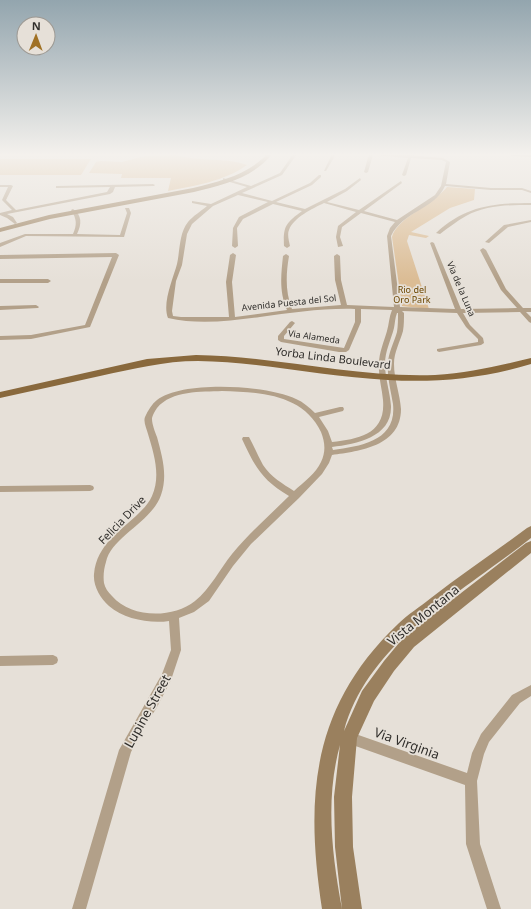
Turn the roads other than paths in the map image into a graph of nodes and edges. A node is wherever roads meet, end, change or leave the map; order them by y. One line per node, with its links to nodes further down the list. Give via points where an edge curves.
1 (89, 196): 16 (street)
2 (147, 196): 17 (main road)
3 (230, 196): 14 (street)
4 (250, 196): 11 (street)
5 (283, 196): 11 (street)
6 (334, 196): 12 (street)
7 (381, 196): 19 (street)
8 (434, 196): 21 (street)
9 (2, 200): 16 (street)
10 (194, 202): 14 (street)
11 (271, 202): 18 (street); 31 (street, via 241,218 235,228)
12 (324, 202): 18 (street); 19 (street)
13 (531, 204): 26 (street, via 496,205 473,210)
14 (211, 205): 50 (street, Avenida Puesta del Sol, via 190,223 185,234 173,281 170,317)
15 (127, 209): 27 (street, via 129,212 122,236)
16 (14, 210): 20 (street)
17 (74, 211): 23 (main road); 27 (street, via 80,218 80,225)
18 (306, 211): 32 (street, via 288,225)
19 (361, 211): 21 (street); 33 (street, via 340,226)
20 (0, 215): 23 (street)
21 (401, 220): 45 (street, via 389,236)
22 (531, 221): 28 (street, via 506,226)
23 (16, 224): 24 (main road); 25 (main road)
24 (0, 227)
25 (0, 230)
26 (438, 233)
27 (74, 236): 30 (street, via 25,235)
28 (487, 242)
29 (432, 243): 49 (street, Via de la Luna)
30 (0, 245)
31 (235, 246)
32 (287, 246)
33 (340, 246)
34 (483, 250): 46 (street, via 504,290)
35 (234, 255): 50 (street, via 229,282)
36 (286, 256): 48 (street, via 283,289)
37 (337, 256): 42 (street, via 338,280)
38 (0, 257): 53 (street, via 116,255 88,326 31,337)
39 (0, 281): 40 (street)
40 (48, 281)
41 (36, 307): 44 (street)
42 (344, 307): 43 (street, Avenida Puesta del Sol); 48 (street, Avenida Puesta del Sol)
43 (358, 307): 45 (street, Avenida Puesta del Sol); 52 (street, Via Alameda, via 358,322 346,350 281,340 280,336)
44 (0, 308)
45 (397, 308): 49 (street, Avenida Puesta del Sol); 57 (street, via 393,312 383,355)
46 (521, 310): 47 (street, Avenida Puesta del Sol); 49 (street, Avenida Puesta del Sol); 51 (street)
47 (531, 310)
48 (290, 311): 50 (street, Avenida Puesta del Sol)
49 (459, 311): 54 (street, Via de la Luna, via 468,326 481,339 481,343)
50 (232, 319)
51 (531, 321)
52 (292, 323)
53 (0, 338)
54 (439, 350)
55 (531, 361): 57 (main road, Yorba Linda Boulevard, via 512,368 464,375)
56 (531, 368): 57 (main road, Yorba Linda Boulevard, via 466,381 440,383)
57 (388, 380): 58 (main road, Yorba Linda Boulevard, via 199,360 142,362); 62 (street, via 387,414 379,428 362,439); 62 (street, via 397,410 391,430 368,446)
58 (0, 395)
59 (340, 409): 60 (street)
60 (313, 416): 62 (street, Felicia Drive, via 322,428); 68 (street, Felicia Drive, via 306,407 291,398 244,390 173,394 159,401 150,410 148,419 161,473 160,487 154,503 106,550 99,568 99,584 109,602 126,612 146,617)
61 (246, 439): 65 (street, via 265,475)
62 (329, 449): 65 (street, via 322,468)
63 (90, 488): 64 (street)
64 (0, 489)
65 (296, 496): 68 (street, via 256,533 205,598 192,609)
66 (531, 531): 72 (main road, Vista Montana, via 415,618 377,654 346,701)
67 (531, 546): 72 (main road, Vista Montana, via 409,642)
68 (174, 617): 74 (street, Lupine Street, via 176,650 152,706 125,750)
69 (53, 660): 70 (street)
70 (0, 661)
71 (531, 690): 73 (street, via 516,699 485,738)
72 (341, 735): 73 (street, Via Virginia); 75 (main road, Vista Montana, via 324,777 322,835); 76 (main road, Vista Montana, via 344,847)
73 (470, 781): 77 (street, via 473,844)
74 (79, 909)
75 (332, 909)
76 (352, 909)
77 (494, 909)

